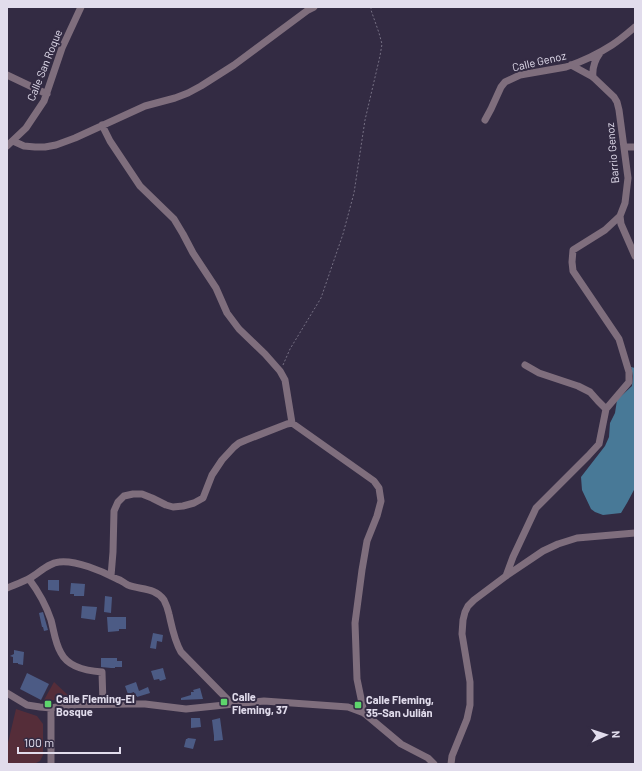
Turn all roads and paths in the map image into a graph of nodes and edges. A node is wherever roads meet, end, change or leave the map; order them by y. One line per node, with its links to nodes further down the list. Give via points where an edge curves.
1 (81, 7): 9 (street, Calle San Roque, via 62,48)
2 (314, 7): 11 (street, via 201,86)
3 (371, 7): 19 (path, via 382,44 365,120 354,193 321,298 290,349)
4 (635, 27): 5 (street, Calle Genoz, via 614,45)
5 (600, 52): 6 (street, Calle Genoz); 8 (street, via 594,63)
6 (571, 65): 8 (street, Barrio Genoz); 10 (street, Calle Genoz, via 520,75 505,82)
7 (7, 75): 9 (street)
8 (593, 77): 14 (street, Barrio Genoz, via 617,102)
9 (47, 94): 12 (street, Calle San Roque, via 34,118)
10 (485, 120)
11 (102, 125): 12 (street, via 75,138 45,147 34,148); 19 (street, via 140,186 174,219 216,288 227,313)
12 (13, 141): 13 (street, Calle San Roque)
13 (7, 146)
14 (624, 147): 15 (street); 16 (street, Barrio Genoz, via 628,178 625,203)
15 (635, 147)
16 (620, 216): 17 (street); 20 (street, via 605,230 573,250 572,262 573,272 619,339 629,372 629,382)
17 (635, 256)
18 (525, 365): 20 (street, via 539,373 590,392)
19 (280, 371): 21 (street)
20 (606, 409): 24 (street, via 599,444 536,508)
21 (292, 423): 23 (street, via 234,447 212,475 203,498 194,503 173,507 142,494 124,496 114,511); 31 (street, via 374,481 379,488 381,501 367,541 355,623 357,679)
22 (635, 533): 24 (street, via 577,538 558,544)
23 (111, 576): 25 (street, via 80,565 58,562); 29 (street, via 127,585 149,589 163,599 181,652)
24 (506, 576): 34 (street, via 474,600 465,612 462,634 470,682 470,704)
25 (28, 579): 26 (street); 28 (street, via 43,602 65,660 79,667 102,672)
26 (7, 588)
27 (7, 693): 30 (street, via 27,705)
28 (103, 704): 29 (street, via 145,704 186,709); 30 (street)
29 (232, 704): 31 (street, via 264,701 348,707)
30 (51, 708): 32 (street)
31 (364, 713): 33 (street, via 401,744)
32 (51, 764)
33 (434, 764)
34 (451, 764)

